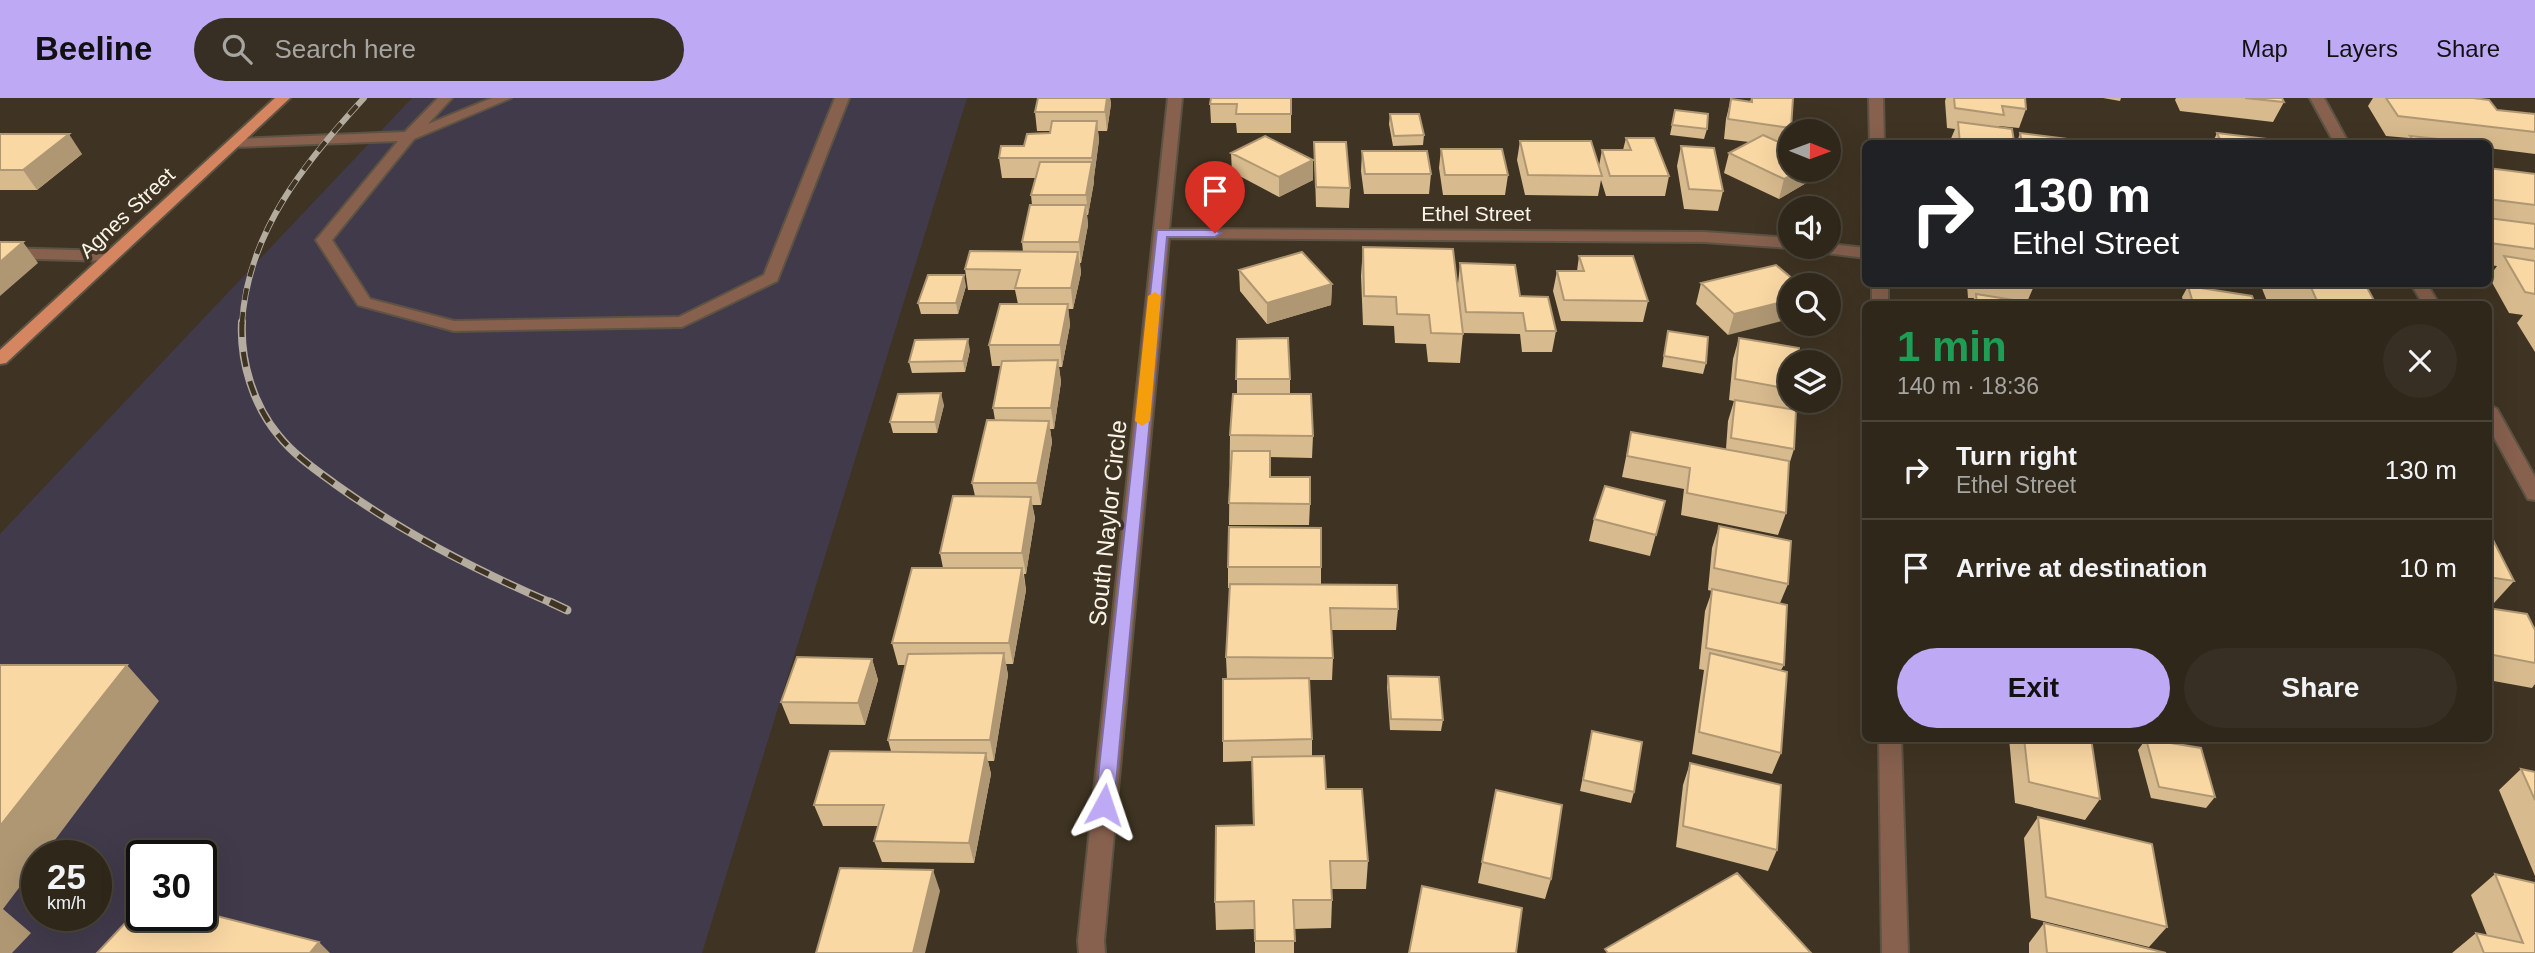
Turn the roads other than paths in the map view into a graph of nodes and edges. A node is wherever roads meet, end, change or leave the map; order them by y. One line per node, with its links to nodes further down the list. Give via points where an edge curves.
1 (283, 98): 11 (main road, Agnes Street)
2 (445, 98): 8 (street)
3 (503, 98): 8 (street)
4 (842, 98): 8 (street, via 771,278 682,322 454,326 364,302 324,240)
5 (1175, 98): 12 (street, South Naylor Circle)
6 (1876, 98): 9 (street)
7 (2317, 98): 10 (street)
8 (409, 136): 11 (street)
9 (1877, 140)
10 (2340, 140)
11 (235, 143): 17 (main road, Agnes Street)
12 (1161, 233): 13 (street, Ethel Street, via 1704,237); 22 (street, South Naylor Circle)
13 (1778, 242)
14 (1841, 250): 15 (street)
15 (1862, 252)
16 (0, 253): 17 (street)
17 (112, 256): 18 (main road, Agnes Street)
18 (0, 359)
19 (2492, 416): 20 (street)
20 (2535, 494)
21 (1890, 742): 23 (street)
22 (1092, 953)
23 (1895, 953)

